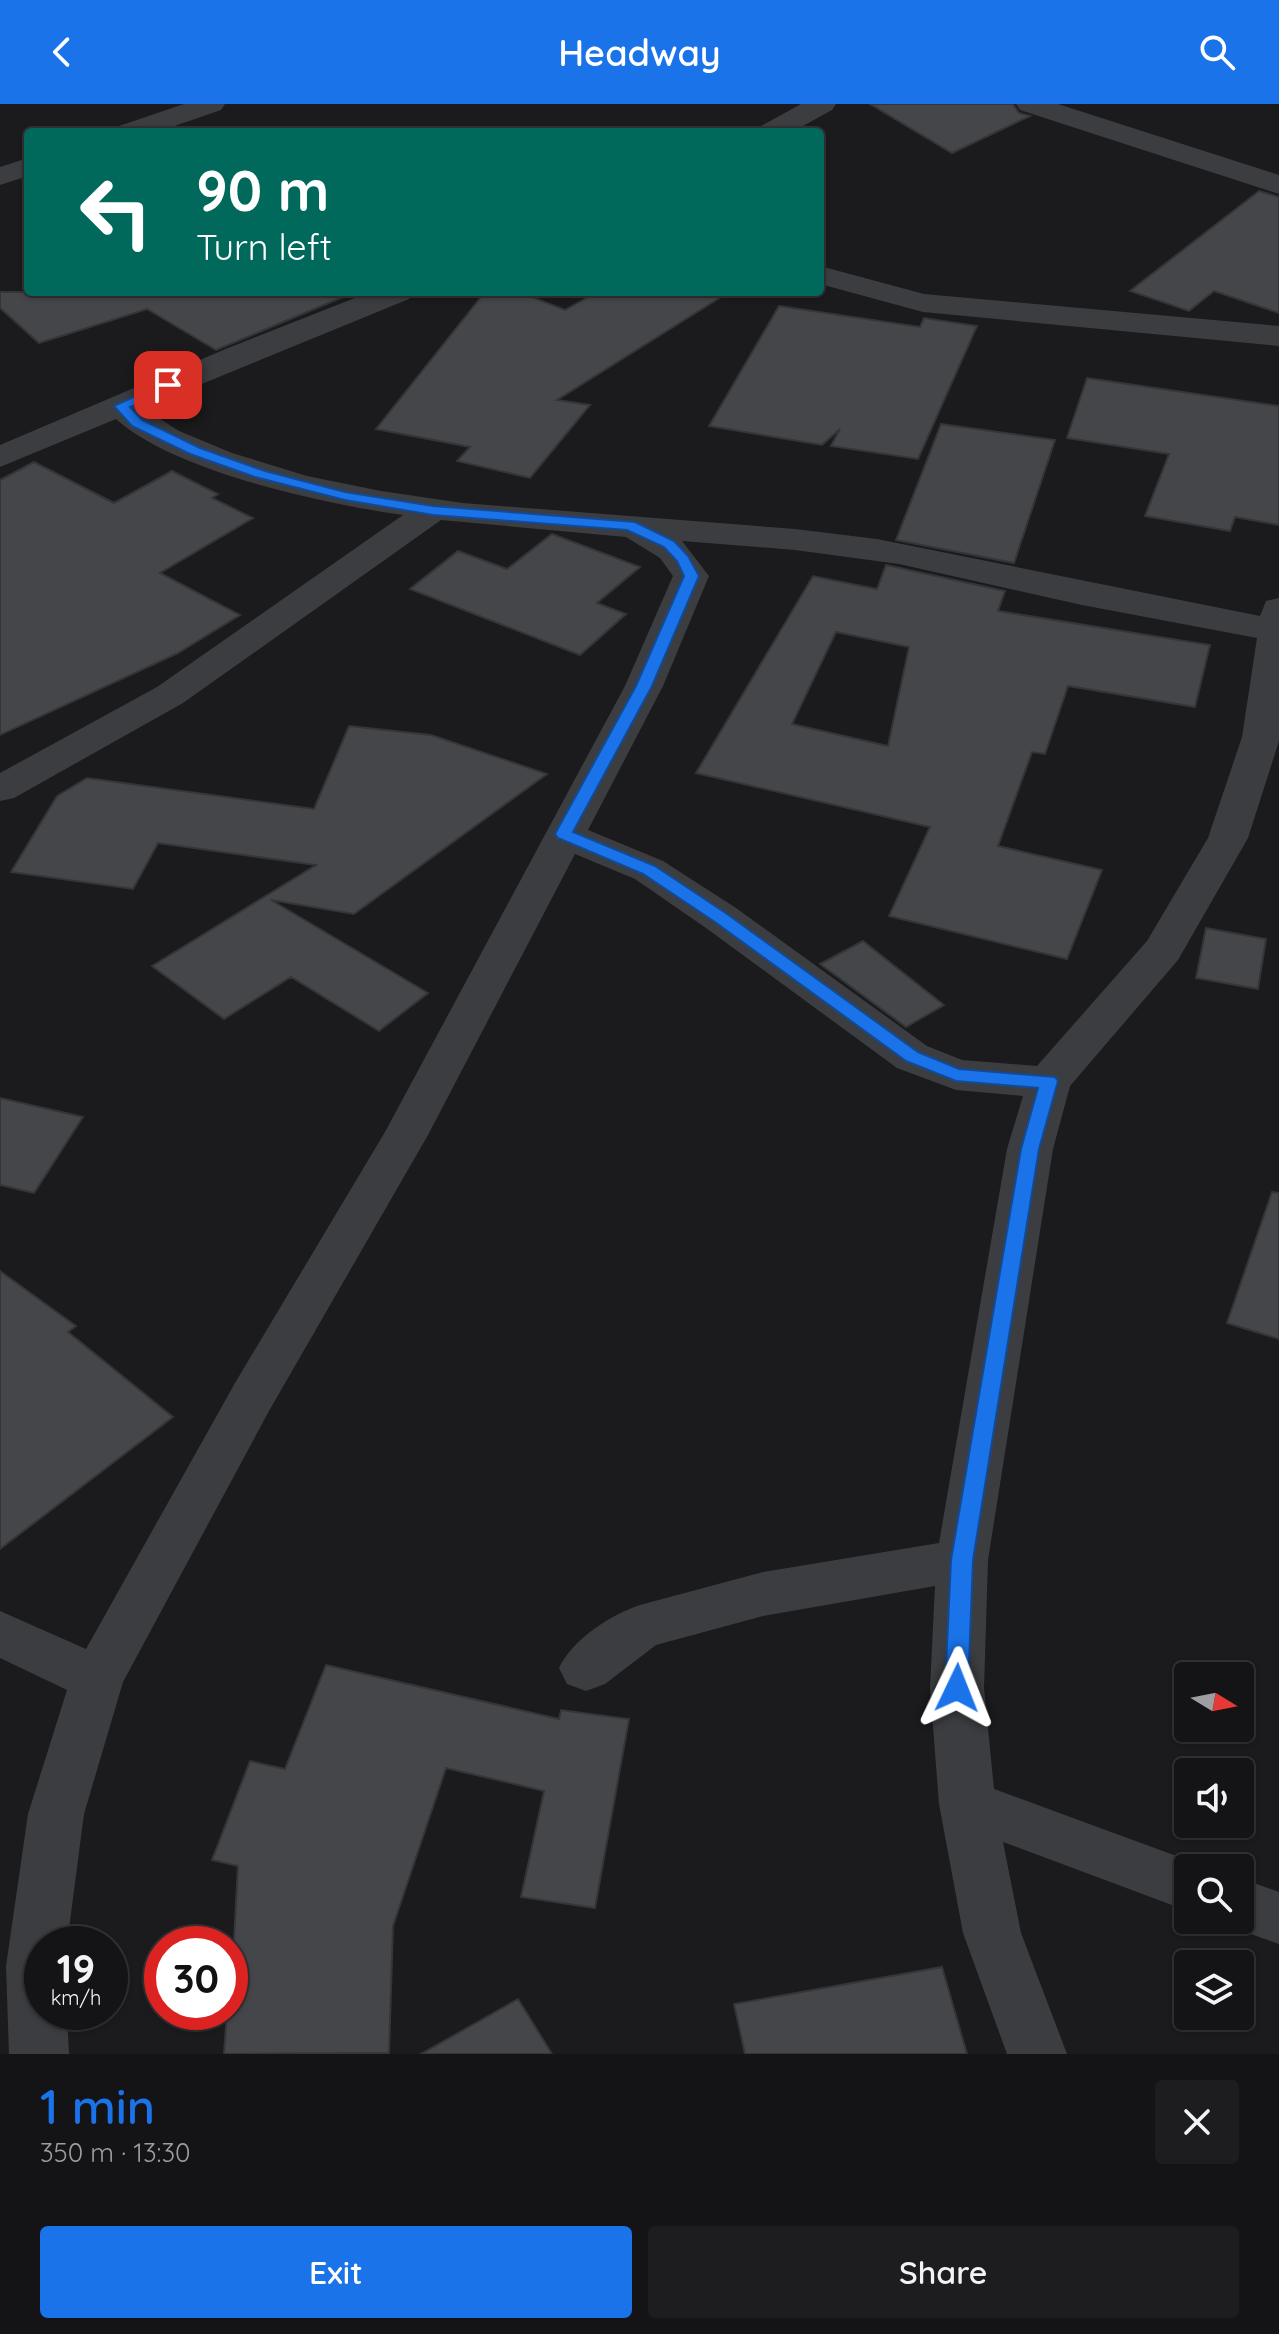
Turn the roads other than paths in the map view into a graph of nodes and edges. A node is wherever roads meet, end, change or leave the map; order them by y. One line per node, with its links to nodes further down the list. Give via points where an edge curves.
1 (211, 104): 4 (street)
2 (822, 104): 5 (street)
3 (1030, 104): 8 (street)
4 (141, 128)
5 (778, 128)
6 (24, 168): 7 (street)
7 (0, 176)
8 (1279, 185)
9 (824, 276): 11 (street, via 923,303)
10 (388, 296): 12 (street)
11 (1279, 336)
12 (121, 406): 13 (street); 14 (street, via 137,423 260,474 345,496)
13 (0, 457)
14 (433, 510): 15 (street); 17 (street, via 170,695)
15 (630, 525): 16 (street, via 768,534 880,550 1098,597); 18 (street, via 669,544 691,576 644,686)
16 (1278, 624): 19 (street, via 1261,737 1228,838 1163,950)
17 (0, 789)
18 (563, 834): 19 (street, via 649,870 912,1057 956,1075); 23 (street, via 406,1135 252,1397)
19 (1049, 1081): 20 (street, via 1030,1149)
20 (962, 1560): 22 (street, via 763,1594 640,1627); 24 (street, via 957,1688)
21 (0, 1633): 23 (street)
22 (586, 1668)
23 (97, 1679): 28 (street, via 56,1814 35,1966)
24 (967, 1804): 25 (street); 29 (street, via 992,1933)
25 (1174, 1880)
26 (1254, 1909): 27 (street)
27 (1279, 1918)
28 (39, 2054)
29 (1037, 2054)

